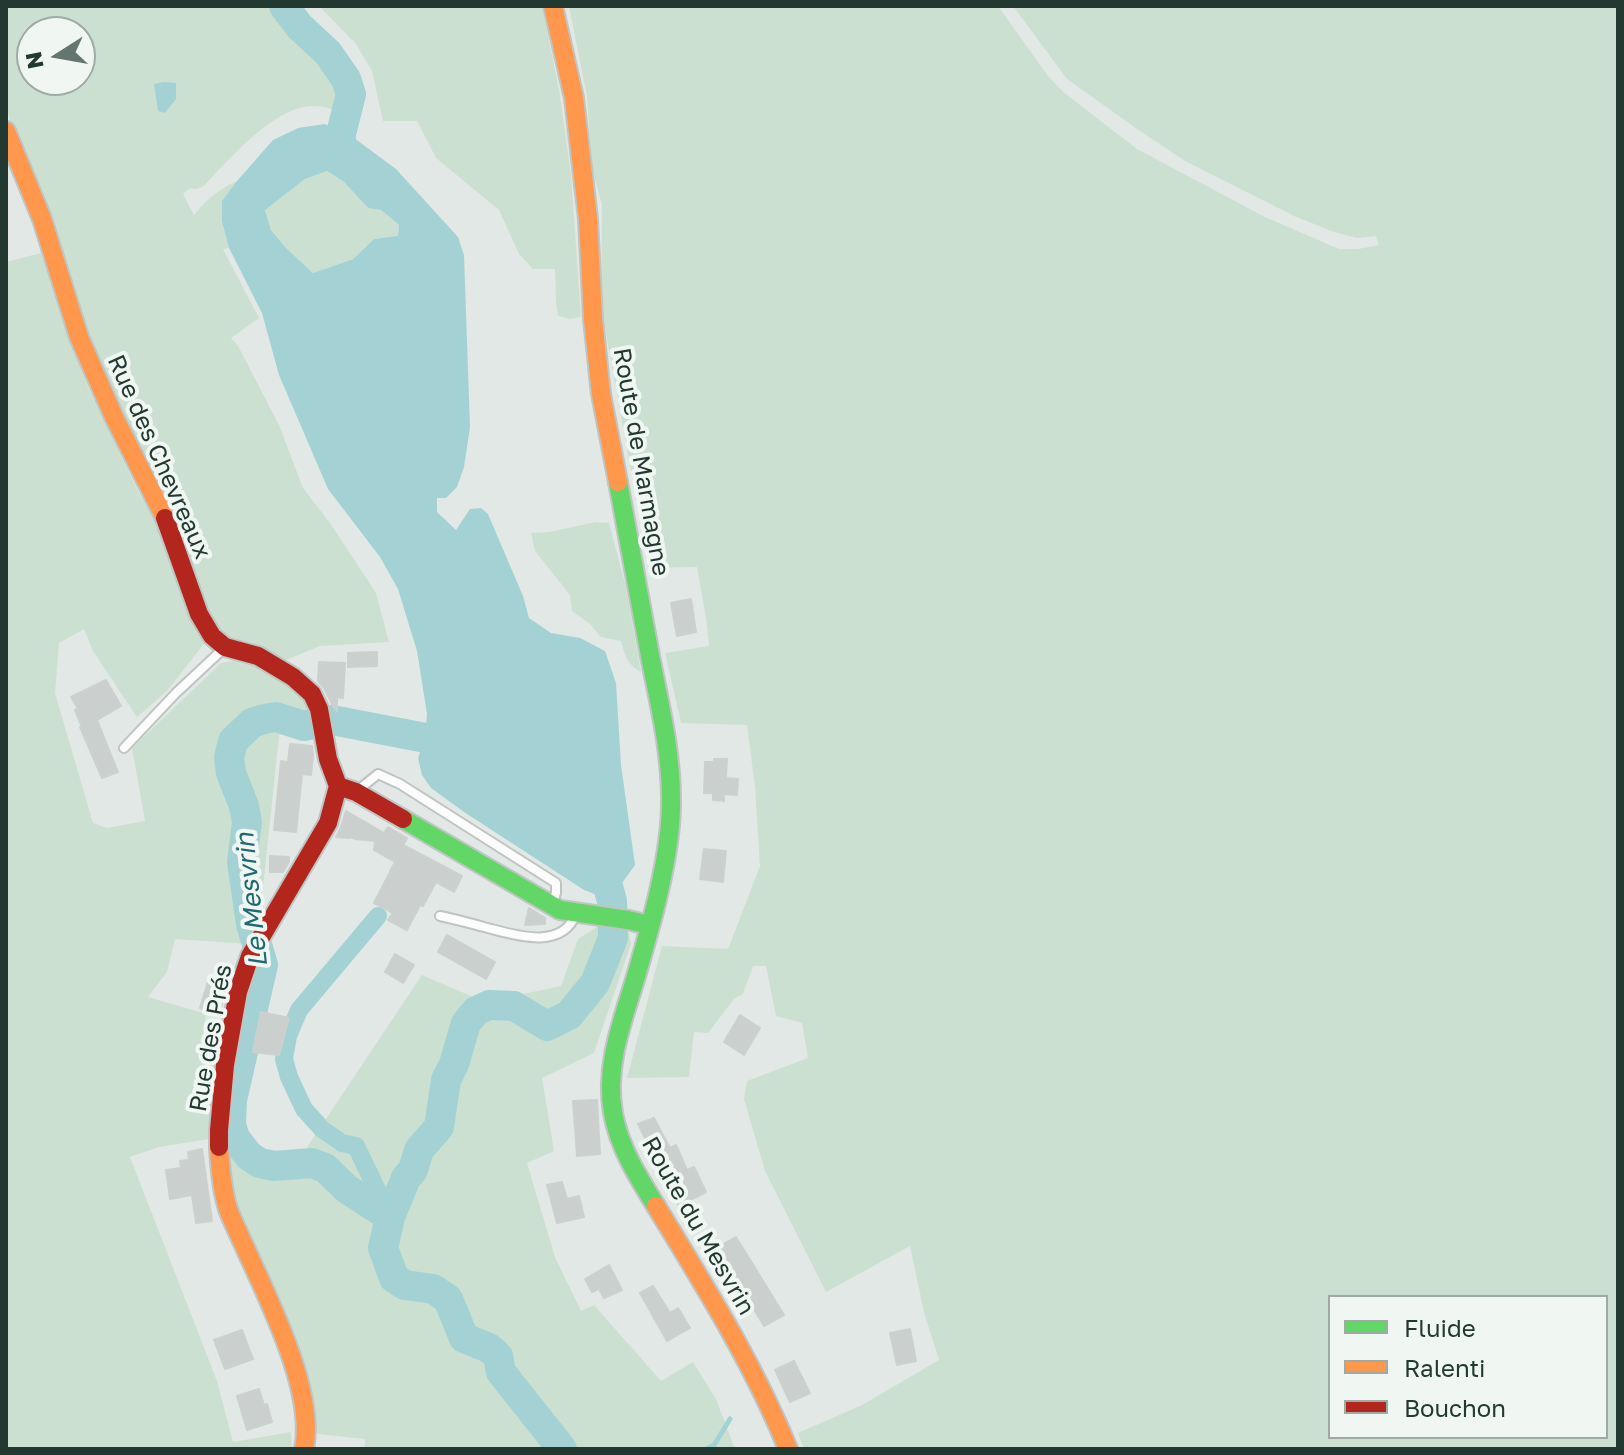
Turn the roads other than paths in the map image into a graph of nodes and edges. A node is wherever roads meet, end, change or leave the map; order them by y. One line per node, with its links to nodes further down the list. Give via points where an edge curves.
1 (553, 6): 9 (street, Route de Marmagne, via 574,98 601,394 668,749 671,806)
2 (6, 131): 3 (street, Rue des Chevreaux, via 42,219 79,337 165,519 199,614)
3 (225, 647): 4 (lane); 5 (street, via 258,656 312,694 328,759)
4 (124, 748)
5 (347, 789): 6 (street); 6 (lane, via 378,774 400,784 556,883); 10 (street, Rue des Prés, via 250,956 238,992 219,1130 228,1209 301,1385)
6 (551, 906): 7 (street)
7 (576, 914): 8 (lane, via 572,925 540,938); 9 (street)
8 (440, 916)
9 (649, 925): 11 (street, Route du Mesvrin, via 616,1043 611,1074 616,1128 627,1159 752,1368)
10 (304, 1449)
11 (788, 1449)

